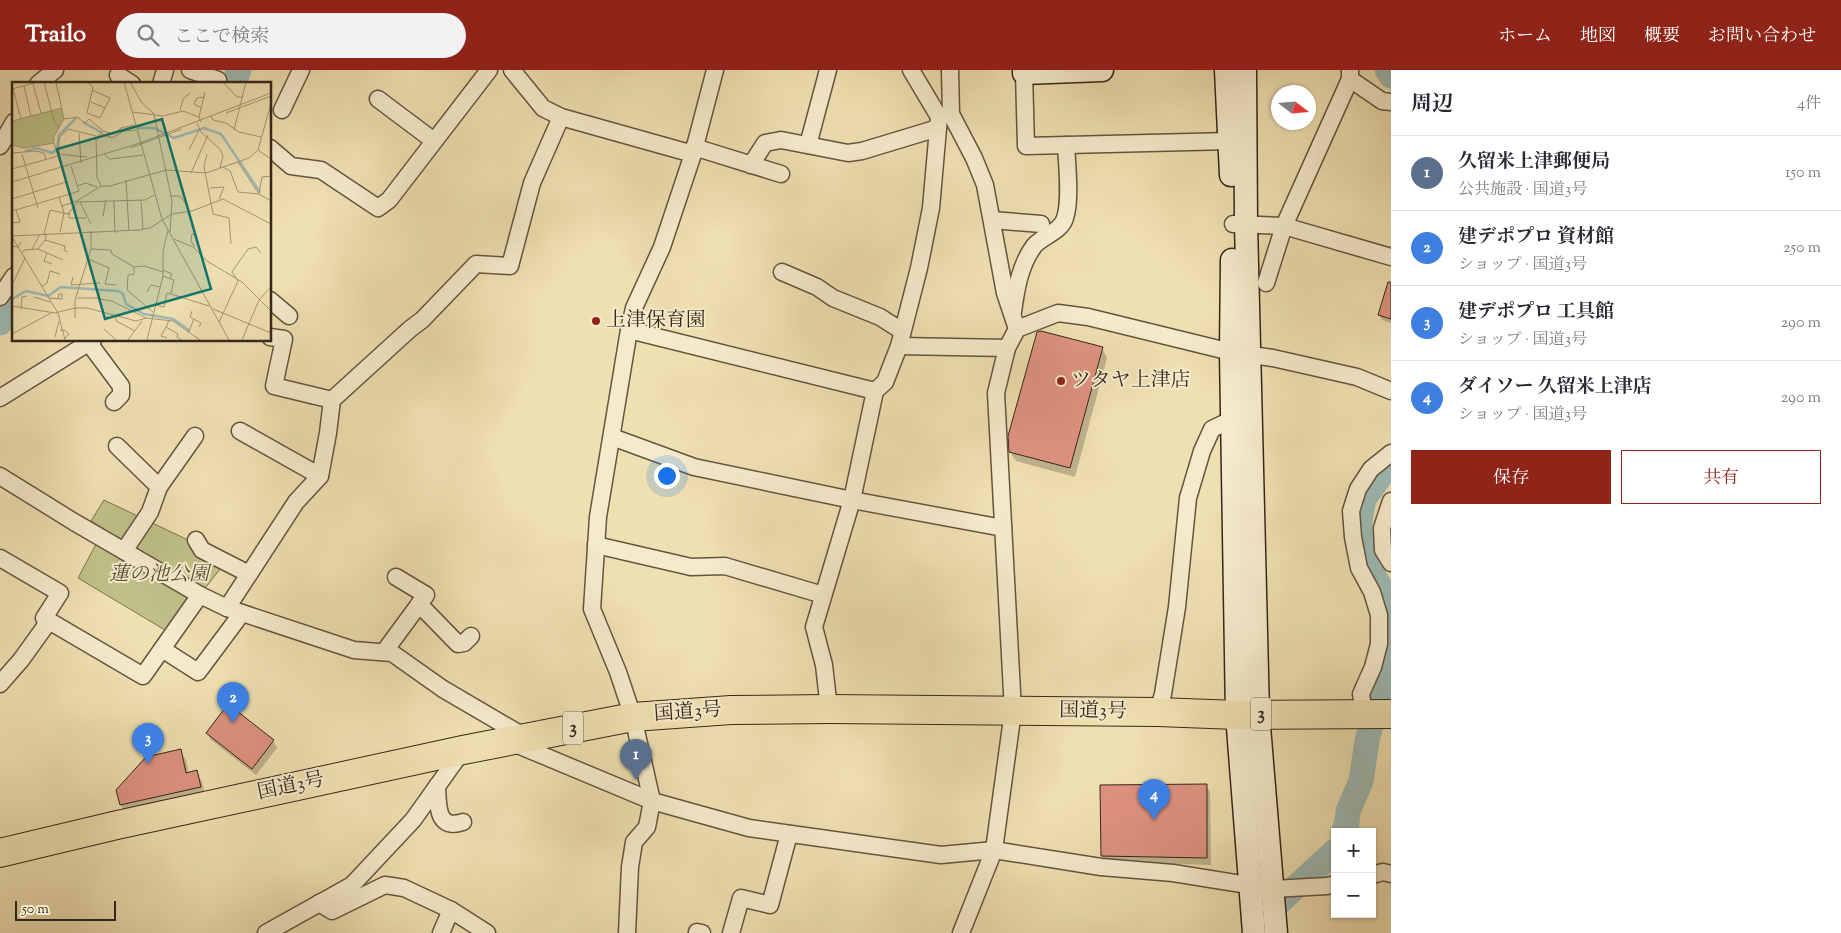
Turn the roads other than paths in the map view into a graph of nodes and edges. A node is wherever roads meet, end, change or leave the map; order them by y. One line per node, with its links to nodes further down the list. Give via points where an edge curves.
1 (55, 70): 17 (street)
2 (190, 70): 16 (street)
3 (301, 70): 21 (street)
4 (489, 70): 25 (street)
5 (512, 70): 22 (street, via 543,108)
6 (715, 70): 31 (street)
7 (828, 70): 27 (street)
8 (911, 70): 23 (street)
9 (950, 70): 23 (street)
10 (1102, 70): 13 (street)
11 (1226, 70): 26 (street)
12 (1245, 70): 36 (street)
13 (1024, 71): 28 (street, via 1026,146)
14 (1350, 74): 20 (street, via 1382,100); 37 (street)
15 (118, 75): 18 (street)
16 (218, 80)
17 (40, 82)
18 (129, 82)
19 (378, 99): 25 (street)
20 (1391, 102)
21 (282, 110)
22 (561, 117): 31 (street); 55 (street, via 532,183 510,266 476,264 422,320)
23 (943, 120): 27 (street, via 862,151 848,153); 34 (street, via 974,158 985,185); 48 (street, via 931,208)
24 (12, 125): 29 (street)
25 (434, 141): 30 (street, via 389,200 378,208 321,170 291,166)
26 (1230, 141): 28 (street); 36 (street)
27 (808, 145): 32 (street, via 781,140 765,143)
28 (1066, 145): 45 (street, via 1068,204 1065,220 1035,246 1027,259 1018,282)
29 (0, 146)
30 (271, 149)
31 (693, 151): 32 (street); 46 (street, via 662,247 634,308)
32 (752, 165): 33 (street)
33 (781, 174)
34 (992, 220): 35 (street); 45 (street, via 1005,293)
35 (1041, 224)
36 (1239, 224): 37 (street); 51 (street)
37 (1284, 226): 38 (street); 41 (street)
38 (1391, 257)
39 (782, 272): 48 (street, via 880,317)
40 (12, 279): 42 (street)
41 (1266, 283)
42 (0, 297)
43 (271, 301): 44 (street)
44 (289, 316)
45 (1015, 322): 50 (street); 51 (street, via 1058,313 1088,317)
46 (629, 330): 52 (street); 60 (street)
47 (271, 337): 55 (street, via 284,339 274,386)
48 (901, 338): 50 (street); 52 (street, via 885,382)
49 (91, 342): 54 (street); 56 (street, via 121,386 120,395)
50 (1007, 348): 68 (street, via 996,393)
51 (1240, 353): 53 (street, via 1358,378); 57 (street)
52 (875, 391): 66 (street)
53 (1391, 391)
54 (0, 398)
55 (332, 400): 64 (street)
56 (114, 402)
57 (1242, 419): 88 (street, via 1212,429 1188,498 1177,606); 89 (street)
58 (240, 431): 64 (street)
59 (195, 436): 65 (street)
60 (612, 437): 66 (street, via 694,467); 70 (street)
61 (117, 446): 65 (street)
62 (1391, 453): 90 (street, via 1371,468 1358,489 1351,511 1359,568 1372,592 1379,615 1379,644 1373,667 1360,694)
63 (0, 476): 71 (street)
64 (320, 476): 74 (street, via 296,502)
65 (159, 487): 71 (street, via 150,512)
66 (852, 500): 68 (street); 77 (street)
67 (1391, 501): 73 (street, via 1382,528 1383,550)
68 (1003, 528): 87 (street)
69 (196, 540): 74 (street, via 202,550)
70 (596, 545): 77 (street, via 691,567 725,566); 92 (street, via 592,609)
71 (124, 551): 76 (street)
72 (0, 558): 81 (street, via 60,593 44,618)
73 (1391, 563)
74 (249, 574): 79 (street)
75 (396, 577): 78 (street, via 426,595)
76 (200, 595): 79 (street); 83 (street)
77 (823, 595): 86 (street, via 814,627 824,666)
78 (419, 604): 82 (street, via 458,644); 84 (street)
79 (227, 608): 80 (street)
80 (242, 613): 83 (street, via 198,672); 84 (street, via 354,650)
81 (49, 621): 83 (street, via 143,676); 85 (street)
82 (471, 636)
83 (162, 649)
84 (384, 652): 93 (street, via 392,653)
85 (0, 684)
86 (829, 709): 87 (highway, 国道3号 / 3); 92 (highway, 国道3号 / 3)
87 (1013, 711): 88 (highway, 国道3号 / 3); 99 (street)
88 (1158, 712): 89 (highway, 国道3号 / 3)
89 (1248, 714): 90 (highway, 国道3号 / 3); 103 (street); 105 (street)
90 (1364, 714): 91 (highway, 国道3号 / 3)
91 (1391, 714)
92 (633, 716): 93 (highway, 国道3号 / 3); 96 (street)
93 (516, 739): 94 (highway, 国道3号 / 3); 96 (street)
94 (463, 750): 95 (street); 100 (highway, 国道3号 / 3)
95 (437, 786): 97 (street, via 439,812 446,822 453,825); 106 (street, via 413,820 352,886)
96 (652, 801): 98 (street, via 749,828); 111 (street, via 647,827 634,842)
97 (463, 822)
98 (790, 834): 99 (street, via 941,855); 112 (street, via 770,905 741,898)
99 (994, 850): 103 (street, via 1101,868 1173,873); 113 (street)
100 (0, 853)
101 (1376, 874): 102 (street)
102 (1391, 874)
103 (1249, 884): 105 (street); 114 (street)
104 (1331, 885): 105 (street)
105 (1273, 889): 115 (street)
106 (319, 903): 107 (street, via 332,911 385,885 404,888); 108 (street)
107 (451, 910): 109 (street); 110 (street)
108 (266, 933)
109 (441, 933)
110 (487, 933)
111 (627, 933)
112 (731, 933)
113 (960, 933)
114 (1254, 933)
115 (1276, 933)

